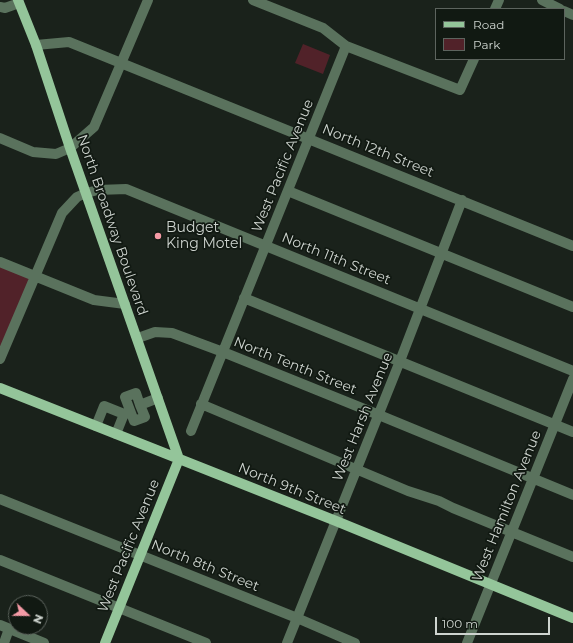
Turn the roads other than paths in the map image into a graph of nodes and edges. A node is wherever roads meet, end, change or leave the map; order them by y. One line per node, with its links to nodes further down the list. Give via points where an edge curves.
1 (148, 0): 10 (street)
2 (253, 0): 8 (street, via 323,28)
3 (542, 0): 6 (street)
4 (19, 2): 5 (street, via 5,8); 7 (main road, North Broadway Boulevard)
5 (0, 7)
6 (558, 8)
7 (36, 45): 10 (street, North 12th Street, via 69,42); 13 (main road, North Broadway Boulevard)
8 (346, 46): 9 (street, via 460,90); 12 (street, West Pacific Avenue)
9 (474, 60)
10 (122, 63): 12 (street, North 12th Street); 13 (street, via 94,127)
11 (0, 138): 13 (street, via 33,152 56,154)
12 (310, 138): 14 (street, West Pacific Avenue); 16 (street, North 12th Street)
13 (70, 148): 15 (main road, North Broadway Boulevard)
14 (288, 191): 17 (street, West Pacific Avenue); 19 (street)
15 (86, 192): 17 (street, North 11th Street, via 126,189); 21 (street, via 77,197 62,213); 23 (main road, North Broadway Boulevard)
16 (462, 200): 18 (street, North 12th Street); 19 (street, West Harsh Avenue)
17 (266, 246): 22 (street, West Pacific Avenue); 25 (street, North 11th Street)
18 (573, 246)
19 (441, 254): 24 (street); 25 (street, West Harsh Avenue)
20 (0, 262): 21 (street)
21 (35, 276): 23 (street, via 94,300); 28 (street)
22 (244, 298): 27 (street, West Pacific Avenue); 29 (street)
23 (125, 304): 26 (main road, North Broadway Boulevard)
24 (573, 308)
25 (420, 309): 29 (street, West Harsh Avenue); 30 (street, North 11th Street)
26 (138, 338): 27 (street, North Tenth Street, via 155,332 172,333); 33 (main road, North Broadway Boulevard)
27 (223, 352): 34 (street, West Pacific Avenue); 36 (street, North Tenth Street)
28 (0, 359)
29 (400, 361): 36 (street, West Harsh Avenue); 37 (street)
30 (573, 371)
31 (573, 379): 37 (street, West Hamilton Avenue)
32 (0, 388): 38 (main road, North 9th Street)
33 (158, 398): 35 (street); 42 (main road, North Broadway Boulevard)
34 (201, 404): 39 (street, West Pacific Avenue); 43 (street)
35 (134, 407): 38 (street, via 104,406); 41 (street)
36 (379, 415): 43 (street, West Harsh Avenue); 44 (street, North Tenth Street)
37 (555, 425): 40 (street); 44 (street, West Hamilton Avenue)
38 (96, 426): 41 (main road, North 9th Street)
39 (191, 431)
40 (573, 432)
41 (116, 434): 42 (main road, North 9th Street)
42 (179, 459): 47 (main road, North 9th Street); 49 (main road, West Pacific Avenue)
43 (357, 469): 47 (street, West Harsh Avenue); 48 (street)
44 (533, 479): 45 (street, North Tenth Street); 48 (street, West Hamilton Avenue)
45 (573, 495)
46 (0, 499): 49 (street, North 8th Street)
47 (336, 522): 52 (main road, North 9th Street); 54 (street, West Harsh Avenue)
48 (512, 531): 50 (street); 52 (street, West Hamilton Avenue)
49 (140, 555): 53 (main road, West Pacific Avenue); 54 (street, North 8th Street)
50 (573, 557)
51 (0, 560): 53 (street)
52 (490, 585): 55 (main road, North 9th Street); 63 (street, West Hamilton Avenue)
53 (119, 608): 59 (main road, West Pacific Avenue); 60 (street)
54 (297, 618): 61 (street, West Harsh Avenue); 62 (street, North 8th Street)
55 (573, 618)
56 (5, 627): 57 (street); 58 (street)
57 (4, 643)
58 (44, 643)
59 (105, 643)
60 (206, 643)
61 (287, 643)
62 (355, 643)
63 (467, 643)

